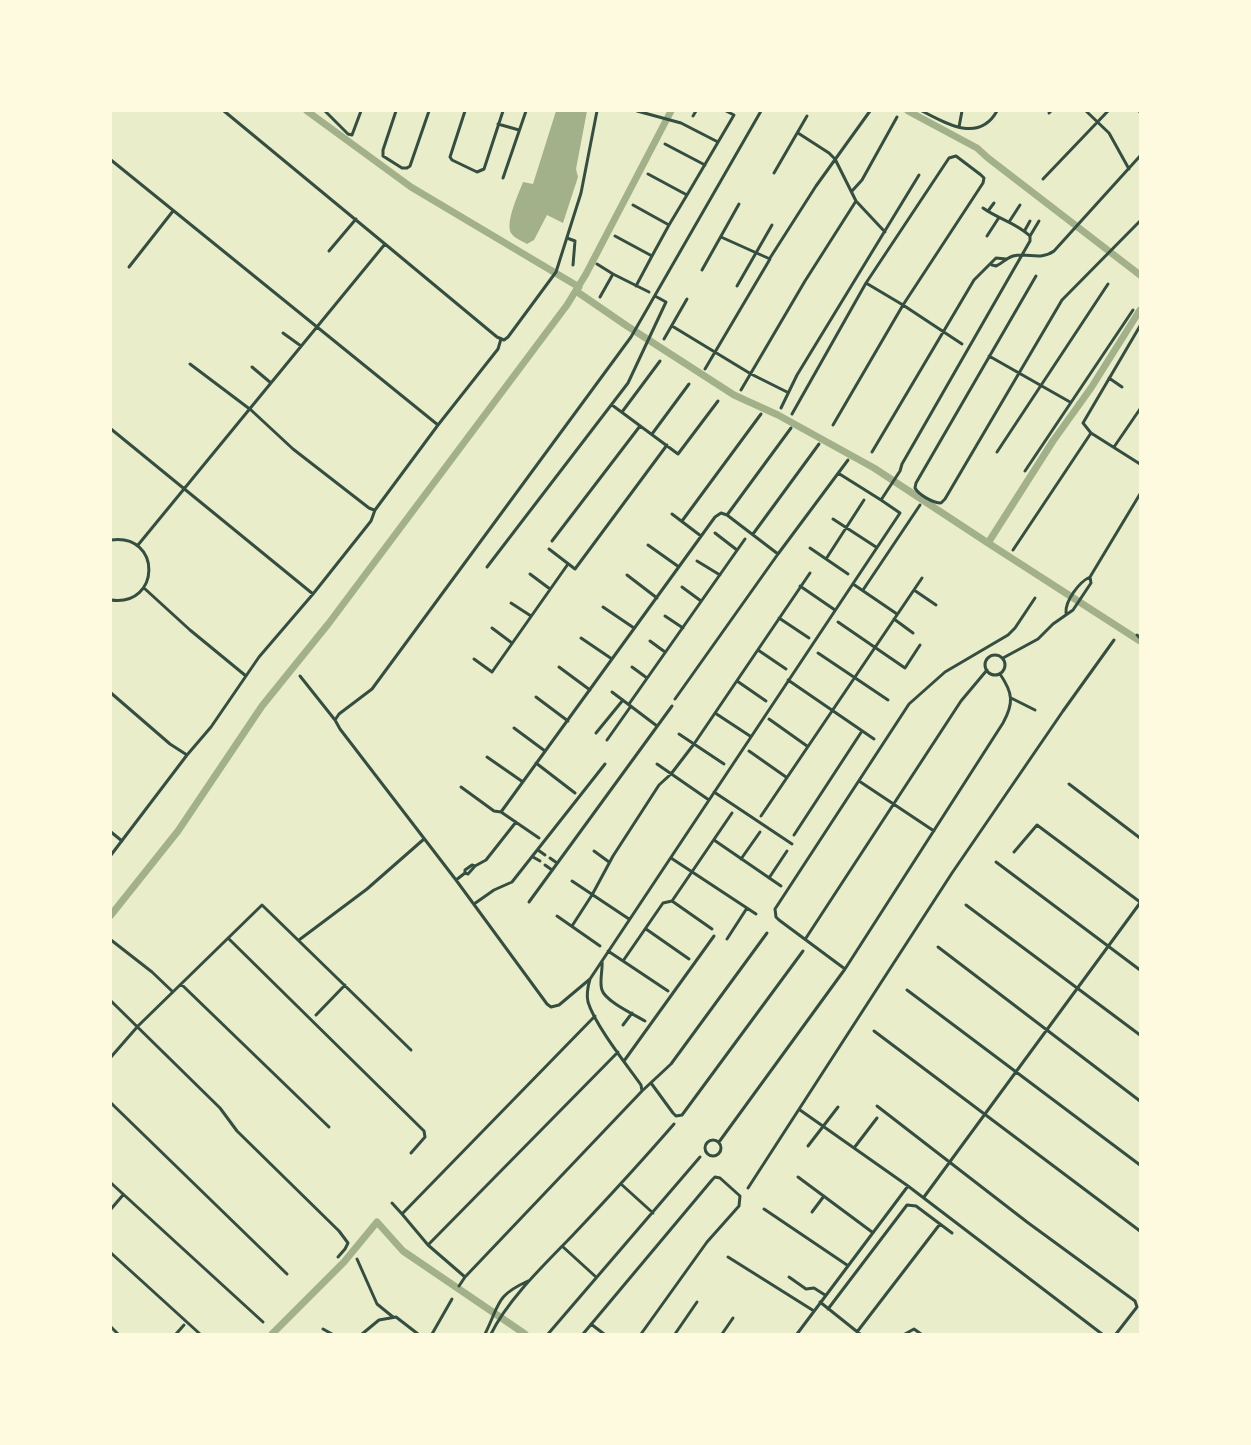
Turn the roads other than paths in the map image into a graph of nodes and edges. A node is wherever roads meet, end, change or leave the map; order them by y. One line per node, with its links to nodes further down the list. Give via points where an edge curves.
1 (224, 111): 51 (street)
2 (325, 111): 3 (street, via 352,135)
3 (361, 111)
4 (396, 111): 5 (street, via 383,156 402,168 410,166)
5 (429, 111)
6 (465, 111): 25 (street, via 450,158 477,172 484,169)
7 (503, 111): 25 (street)
8 (526, 111): 27 (street)
9 (597, 111): 65 (street, via 584,182)
10 (637, 111): 29 (street, via 680,123)
11 (696, 111): 21 (street)
12 (726, 111): 20 (street)
13 (761, 111): 85 (street)
14 (870, 111): 32 (street)
15 (922, 111): 26 (street)
16 (962, 111): 26 (street)
17 (997, 111): 26 (street, via 980,128 969,130)
18 (1086, 111): 24 (street)
19 (1108, 111): 24 (street)
20 (735, 113): 29 (street)
21 (693, 116)
22 (807, 116): 28 (street)
23 (897, 117): 41 (street)
24 (1097, 122): 35 (street, via 1109,133); 40 (street)
25 (498, 124): 27 (street)
26 (959, 126)
27 (519, 130): 39 (street)
28 (798, 133): 32 (street); 36 (street)
29 (718, 142): 34 (street)
30 (665, 144): 34 (street)
31 (1140, 156): 35 (street)
32 (835, 159): 41 (street); 72 (street)
33 (111, 160): 49 (street)
34 (705, 165): 42 (street)
35 (1129, 169): 69 (street, via 1047,256)
36 (774, 173)
37 (648, 174): 42 (street)
38 (919, 175): 60 (street)
39 (503, 178)
40 (1043, 179)
41 (852, 192): 43 (street)
42 (687, 195): 57 (street)
43 (856, 201): 60 (street); 106 (street)
44 (994, 203): 50 (street)
45 (739, 204): 64 (street)
46 (1020, 204): 56 (street)
47 (633, 205): 57 (street)
48 (983, 208): 50 (street)
49 (173, 211): 76 (street); 92 (street)
50 (987, 212): 52 (street)
51 (356, 219): 66 (street); 67 (street)
52 (998, 219): 56 (street); 62 (street)
53 (1030, 221): 59 (street)
54 (1039, 221): 63 (street)
55 (1140, 221): 105 (street, via 1062,300)
56 (1009, 222): 59 (street)
57 (669, 225): 70 (street)
58 (772, 225): 68 (street)
59 (1025, 230): 63 (street)
60 (885, 232): 113 (street)
61 (615, 236): 70 (street)
62 (987, 236)
63 (1030, 236): 69 (street)
64 (721, 237): 68 (street); 77 (street)
65 (567, 238): 74 (street, via 576,245); 95 (street, via 556,272 508,337)
66 (386, 244): 92 (street); 95 (street)
67 (329, 251)
68 (756, 252): 72 (street); 83 (street)
69 (1023, 255): 71 (street); 142 (street)
70 (652, 256): 82 (street)
71 (1006, 258): 75 (street, via 1003,263); 75 (street, via 996,258)
72 (770, 259): 99 (street)
73 (597, 264): 78 (street)
74 (573, 265)
75 (991, 265): 93 (street, via 974,280)
76 (129, 267)
77 (702, 270)
78 (613, 274): 82 (street); 86 (street)
79 (1036, 276): 100 (street)
80 (866, 284): 88 (street); 88 (street, via 949,158 956,156 981,175 983,183); 122 (street)
81 (1108, 284): 110 (street)
82 (636, 286): 84 (street)
83 (737, 286)
84 (649, 292)
85 (654, 296): 116 (street, via 666,302 628,383); 244 (street, via 631,337 372,689)
86 (600, 297)
87 (687, 300): 90 (street)
88 (903, 305): 93 (street); 124 (street)
89 (1133, 310): 115 (street)
90 (672, 326): 96 (street); 99 (street)
91 (1140, 326): 107 (street)
92 (316, 328): 98 (street); 123 (street)
93 (942, 331): 97 (street); 133 (street)
94 (283, 333): 98 (street)
95 (501, 339): 123 (street, via 498,349)
96 (664, 339)
97 (962, 344)
98 (301, 346): 108 (street)
99 (716, 353): 104 (street); 106 (street)
100 (990, 357): 105 (street); 105 (street, via 915,486 917,492 935,503 943,501)
101 (660, 361): 120 (street)
102 (190, 364): 119 (street)
103 (252, 367): 108 (street)
104 (705, 369)
105 (1019, 373): 110 (street)
106 (751, 374): 112 (street); 113 (street)
107 (1108, 378): 111 (street); 128 (street, via 1083,420)
108 (271, 384): 119 (street)
109 (689, 384): 129 (street)
110 (1042, 385): 115 (street); 134 (street)
111 (1122, 387)
112 (741, 390)
113 (788, 392): 117 (street)
114 (718, 401): 131 (street, via 678,454)
115 (1070, 402): 137 (street)
116 (612, 405): 120 (street); 167 (street)
117 (781, 408)
118 (1140, 409): 132 (street)
119 (251, 410): 139 (street); 144 (street, via 293,449)
120 (622, 412): 125 (street)
121 (761, 414): 148 (street)
122 (792, 414)
123 (438, 425): 144 (street)
124 (833, 425)
125 (640, 426): 129 (street); 155 (street)
126 (791, 428): 146 (street)
127 (111, 429): 139 (street)
128 (1091, 433): 132 (street); 162 (street)
129 (652, 434): 131 (street)
130 (819, 444): 151 (street)
131 (667, 445): 166 (street, via 575,569)
132 (1114, 447): 136 (street)
133 (872, 452)
134 (997, 452)
135 (848, 460): 138 (street)
136 (1140, 464)
137 (1025, 471)
138 (838, 474): 142 (street); 163 (street)
139 (184, 488): 156 (street); 183 (street)
140 (1140, 494): 174 (street)
141 (864, 500): 149 (street)
142 (881, 500): 158 (street, via 900,513)
143 (920, 506): 181 (street)
144 (375, 510): 183 (street, via 371,521)
145 (672, 514): 148 (street)
146 (728, 515): 151 (street); 152 (street, via 718,514)
147 (833, 519): 149 (street)
148 (682, 521): 152 (street)
149 (846, 527): 158 (street); 164 (street)
150 (715, 533): 161 (street)
151 (753, 534): 163 (street)
152 (701, 537): 168 (street)
153 (745, 539): 161 (street)
154 (111, 540): 156 (street)
155 (552, 541)
156 (138, 545): 179 (street, via 148,561)
157 (648, 545): 168 (street)
158 (876, 547): 176 (street)
159 (810, 548): 164 (street)
160 (549, 549): 166 (street)
161 (737, 550): 173 (street)
162 (1013, 550)
163 (778, 554): 234 (street)
164 (826, 559): 171 (street)
165 (697, 561): 173 (street)
166 (568, 564): 180 (street)
167 (487, 567)
168 (680, 567): 184 (street)
169 (810, 573): 177 (street)
170 (530, 574): 180 (street)
171 (848, 574)
172 (627, 575): 184 (street)
173 (720, 575): 187 (street)
174 (1090, 577): 192 (street, via 1083,580 1071,597); 192 (street, via 1091,582 1072,610)
175 (922, 578): 182 (street)
176 (853, 584): 181 (street); 191 (street)
177 (800, 586): 191 (street); 196 (street)
178 (682, 587): 187 (street)
179 (144, 588): 186 (street, via 130,599); 223 (street)
180 (550, 590): 194 (street)
181 (863, 590): 193 (street)
182 (914, 590): 189 (street); 193 (street)
183 (314, 594): 223 (street)
184 (657, 597): 200 (street)
185 (1035, 598): 210 (street, via 1012,631)
186 (111, 600)
187 (701, 601): 201 (street)
188 (511, 603): 194 (street)
189 (936, 605)
190 (603, 607): 200 (street)
191 (836, 610): 227 (street)
192 (1065, 613): 215 (street, via 1038,639)
193 (897, 614): 197 (street)
194 (531, 616): 207 (street)
195 (665, 616): 201 (street)
196 (779, 618): 204 (street); 211 (street)
197 (894, 620): 202 (street); 209 (street)
198 (838, 622): 209 (street)
199 (492, 628): 207 (street)
200 (634, 628): 217 (street)
201 (683, 628): 212 (street)
202 (913, 633)
203 (581, 638): 217 (street)
204 (809, 638)
205 (1114, 640): 367 (street, via 952,873)
206 (650, 641): 212 (street)
207 (512, 643): 216 (street, via 492,672)
208 (920, 645): 209 (street, via 905,668)
209 (874, 647): 226 (street)
210 (987, 648): 214 (street); 266 (street, via 945,672 909,704)
211 (758, 650): 220 (street); 228 (street)
212 (665, 652): 225 (street)
213 (818, 653): 226 (street)
214 (989, 657): 215 (street); 221 (street)
215 (1003, 658): 222 (street, via 1005,667)
216 (474, 659)
217 (612, 659): 229 (street)
218 (559, 667): 229 (street)
219 (632, 667): 225 (street)
220 (786, 669)
221 (987, 670): 222 (street); 273 (street, via 961,701)
222 (1000, 674): 233 (street)
223 (246, 676): 258 (street)
224 (300, 676): 244 (street)
225 (647, 678): 238 (street)
226 (854, 678): 236 (street); 240 (street)
227 (788, 680): 240 (street); 251 (street)
228 (737, 681): 237 (street); 242 (street)
229 (590, 690): 245 (street)
230 (612, 692): 235 (street)
231 (111, 693): 258 (street)
232 (537, 697): 245 (street)
233 (1011, 698): 241 (street); 279 (street, via 1003,723)
234 (675, 699)
235 (623, 700): 238 (street); 249 (street)
236 (888, 700)
237 (766, 701)
238 (630, 705): 246 (street); 253 (street)
239 (672, 706): 246 (street)
240 (832, 710): 248 (street); 255 (street)
241 (1035, 710)
242 (715, 713): 251 (street); 254 (street)
243 (769, 719): 255 (street)
244 (336, 720): 285 (street)
245 (568, 721): 256 (street)
246 (657, 726): 301 (street)
247 (514, 728): 256 (street)
248 (862, 731): 252 (street); 281 (street)
249 (596, 733)
250 (679, 734): 254 (street)
251 (750, 736): 270 (street)
252 (874, 739)
253 (608, 740)
254 (694, 744): 263 (street); 264 (street)
255 (807, 746): 265 (street)
256 (545, 751): 260 (street)
257 (749, 752): 265 (street)
258 (187, 755): 284 (street)
259 (487, 757): 267 (street)
260 (536, 763): 267 (street); 271 (street)
261 (605, 764): 288 (street)
262 (657, 764): 264 (street)
263 (724, 764)
264 (671, 774): 272 (street); 299 (street, via 658,785)
265 (786, 777): 276 (street)
266 (859, 781): 273 (street); 325 (street, via 775,909 776,917)
267 (522, 782): 274 (street)
268 (1069, 784): 283 (street)
269 (461, 786): 274 (street)
270 (714, 792): 272 (street); 287 (street)
271 (575, 793)
272 (709, 800): 296 (street)
273 (894, 805): 279 (street); 325 (street)
274 (501, 812): 277 (street)
275 (732, 813): 286 (street)
276 (761, 816)
277 (516, 822): 282 (street); 306 (street, via 486,860)
278 (760, 831): 297 (street)
279 (934, 831): 337 (street)
280 (111, 832): 284 (street)
281 (794, 835)
282 (539, 838)
283 (1140, 838)
284 (122, 840): 292 (street)
285 (424, 840): 306 (street); 328 (street)
286 (714, 840): 297 (street); 304 (street)
287 (792, 843)
288 (538, 850): 293 (street); 294 (street)
289 (594, 851): 299 (street)
290 (787, 851): 305 (street)
291 (1014, 852): 312 (street, via 1037,825)
292 (111, 855)
293 (545, 855)
294 (533, 857): 298 (street); 313 (street, via 512,882)
295 (550, 858): 301 (street)
296 (671, 858): 304 (street); 318 (street)
297 (741, 859): 305 (street)
298 (540, 861)
299 (609, 862): 309 (street)
300 (996, 862): 330 (street)
301 (557, 863): 303 (street)
302 (544, 865): 303 (street)
303 (552, 870): 311 (street)
304 (692, 871): 310 (street); 315 (street)
305 (769, 878): 308 (street)
306 (456, 880): 313 (street)
307 (572, 881): 309 (street)
308 (782, 886)
309 (592, 895): 318 (street); 319 (street)
310 (672, 901): 320 (street, via 663,903); 321 (street)
311 (529, 902)
312 (1140, 903): 330 (street)
313 (474, 904): 339 (street, via 551,1007 559,1005)
314 (966, 905): 342 (street)
315 (747, 909): 316 (street); 326 (street)
316 (756, 914)
317 (557, 915): 319 (street)
318 (629, 919): 332 (street)
319 (572, 926): 329 (street)
320 (646, 929): 335 (street); 336 (street)
321 (712, 929)
322 (767, 933): 361 (street, via 671,1064)
323 (714, 936): 359 (street)
324 (228, 938): 328 (street, via 262,905); 340 (street); 376 (street, via 424,1131 425,1137)
325 (806, 938): 337 (street)
326 (727, 939)
327 (111, 940): 345 (street)
328 (299, 941): 341 (street)
329 (600, 946)
330 (1109, 946): 338 (street); 342 (street)
331 (938, 947): 353 (street)
332 (608, 951): 334 (street); 336 (street)
333 (803, 951): 361 (street, via 681,1114 673,1113)
334 (602, 959): 339 (street); 347 (street, via 603,993)
335 (689, 959)
336 (623, 961): 344 (street)
337 (845, 969): 373 (street)
338 (1140, 970)
339 (590, 979): 349 (street, via 588,1001)
340 (181, 984): 345 (street); 372 (street)
341 (345, 986): 348 (street); 356 (street)
342 (1079, 988): 353 (street); 355 (street)
343 (906, 990): 360 (street)
344 (668, 991)
345 (173, 992): 352 (street)
346 (111, 1001): 352 (street)
347 (632, 1013): 350 (street); 351 (street)
348 (316, 1015)
349 (595, 1017): 357 (street); 392 (street)
350 (645, 1021)
351 (623, 1025)
352 (138, 1026): 358 (street); 401 (street, via 220,1108 244,1139 339,1231 348,1243)
353 (1048, 1029): 360 (street); 363 (street)
354 (874, 1031): 368 (street)
355 (1140, 1035)
356 (411, 1050)
357 (618, 1052): 359 (street); 398 (street)
358 (111, 1057)
359 (624, 1061): 362 (street)
360 (1017, 1072): 368 (street); 379 (street)
361 (651, 1083): 362 (street)
362 (642, 1091): 406 (street)
363 (1140, 1101)
364 (111, 1103): 405 (street)
365 (877, 1106): 378 (street)
366 (838, 1107): 371 (street)
367 (800, 1110): 371 (street); 384 (street)
368 (986, 1114): 378 (street); 395 (street)
369 (877, 1118): 375 (street)
370 (674, 1124): 382 (street)
371 (823, 1126): 374 (street); 375 (street)
372 (329, 1127)
373 (719, 1142): 373 (street, via 707,1144 707,1154 719,1154)
374 (808, 1146)
375 (854, 1148): 383 (street)
376 (411, 1152)
377 (700, 1157): 393 (street)
378 (949, 1162): 387 (street); 444 (street, via 1135,1301 1137,1307)
379 (1140, 1165)
380 (798, 1177): 386 (street)
381 (111, 1184): 385 (street)
382 (621, 1184): 393 (street); 399 (street)
383 (908, 1186): 387 (street); 396 (street)
384 (748, 1188)
385 (123, 1195): 389 (street); 419 (street)
386 (824, 1196): 391 (street); 396 (street)
387 (924, 1197): 443 (street)
388 (392, 1203): 392 (street)
389 (111, 1209)
390 (764, 1209): 404 (street)
391 (812, 1212)
392 (402, 1214): 398 (street)
393 (653, 1214): 407 (street)
394 (940, 1224): 397 (street); 415 (street, via 916,1206 908,1205); 424 (street)
395 (1140, 1231)
396 (872, 1232): 404 (street)
397 (952, 1233)
398 (428, 1245): 406 (street)
399 (562, 1246): 407 (street); 409 (street)
400 (111, 1253): 427 (street)
401 (338, 1257)
402 (728, 1257): 416 (street)
403 (357, 1259): 417 (street, via 377,1304)
404 (847, 1265): 411 (street)
405 (287, 1274)
406 (465, 1277): 410 (street)
407 (596, 1277): 434 (street)
408 (789, 1277): 411 (street, via 806,1289 813,1288)
409 (530, 1281): 432 (street, via 507,1292); 433 (street)
410 (459, 1286)
411 (825, 1295): 414 (street)
412 (452, 1299): 431 (street)
413 (697, 1302): 438 (street)
414 (820, 1302): 415 (street); 416 (street)
415 (828, 1309): 424 (street)
416 (814, 1311): 440 (street)
417 (393, 1317): 429 (street, via 379,1320); 430 (street, via 400,1318)
418 (733, 1318): 439 (street)
419 (262, 1322)
420 (591, 1324): 435 (street); 436 (street); 437 (street, via 712,1180 720,1178 740,1196 739,1206 707,1242)
421 (184, 1325): 426 (street)
422 (111, 1327): 425 (street)
423 (324, 1329): 428 (street)
424 (859, 1333)
425 (118, 1334)
426 (176, 1334)
427 (200, 1334)
428 (332, 1334)
429 (362, 1334)
430 (418, 1334)
431 (432, 1334)
432 (485, 1334)
433 (491, 1334)
434 (548, 1334)
435 (583, 1334)
436 (604, 1334)
437 (641, 1334)
438 (675, 1334)
439 (722, 1334)
440 (796, 1334)
441 (905, 1334): 442 (street, via 914,1329)
442 (921, 1334)
443 (1102, 1334)
444 (1116, 1334)

